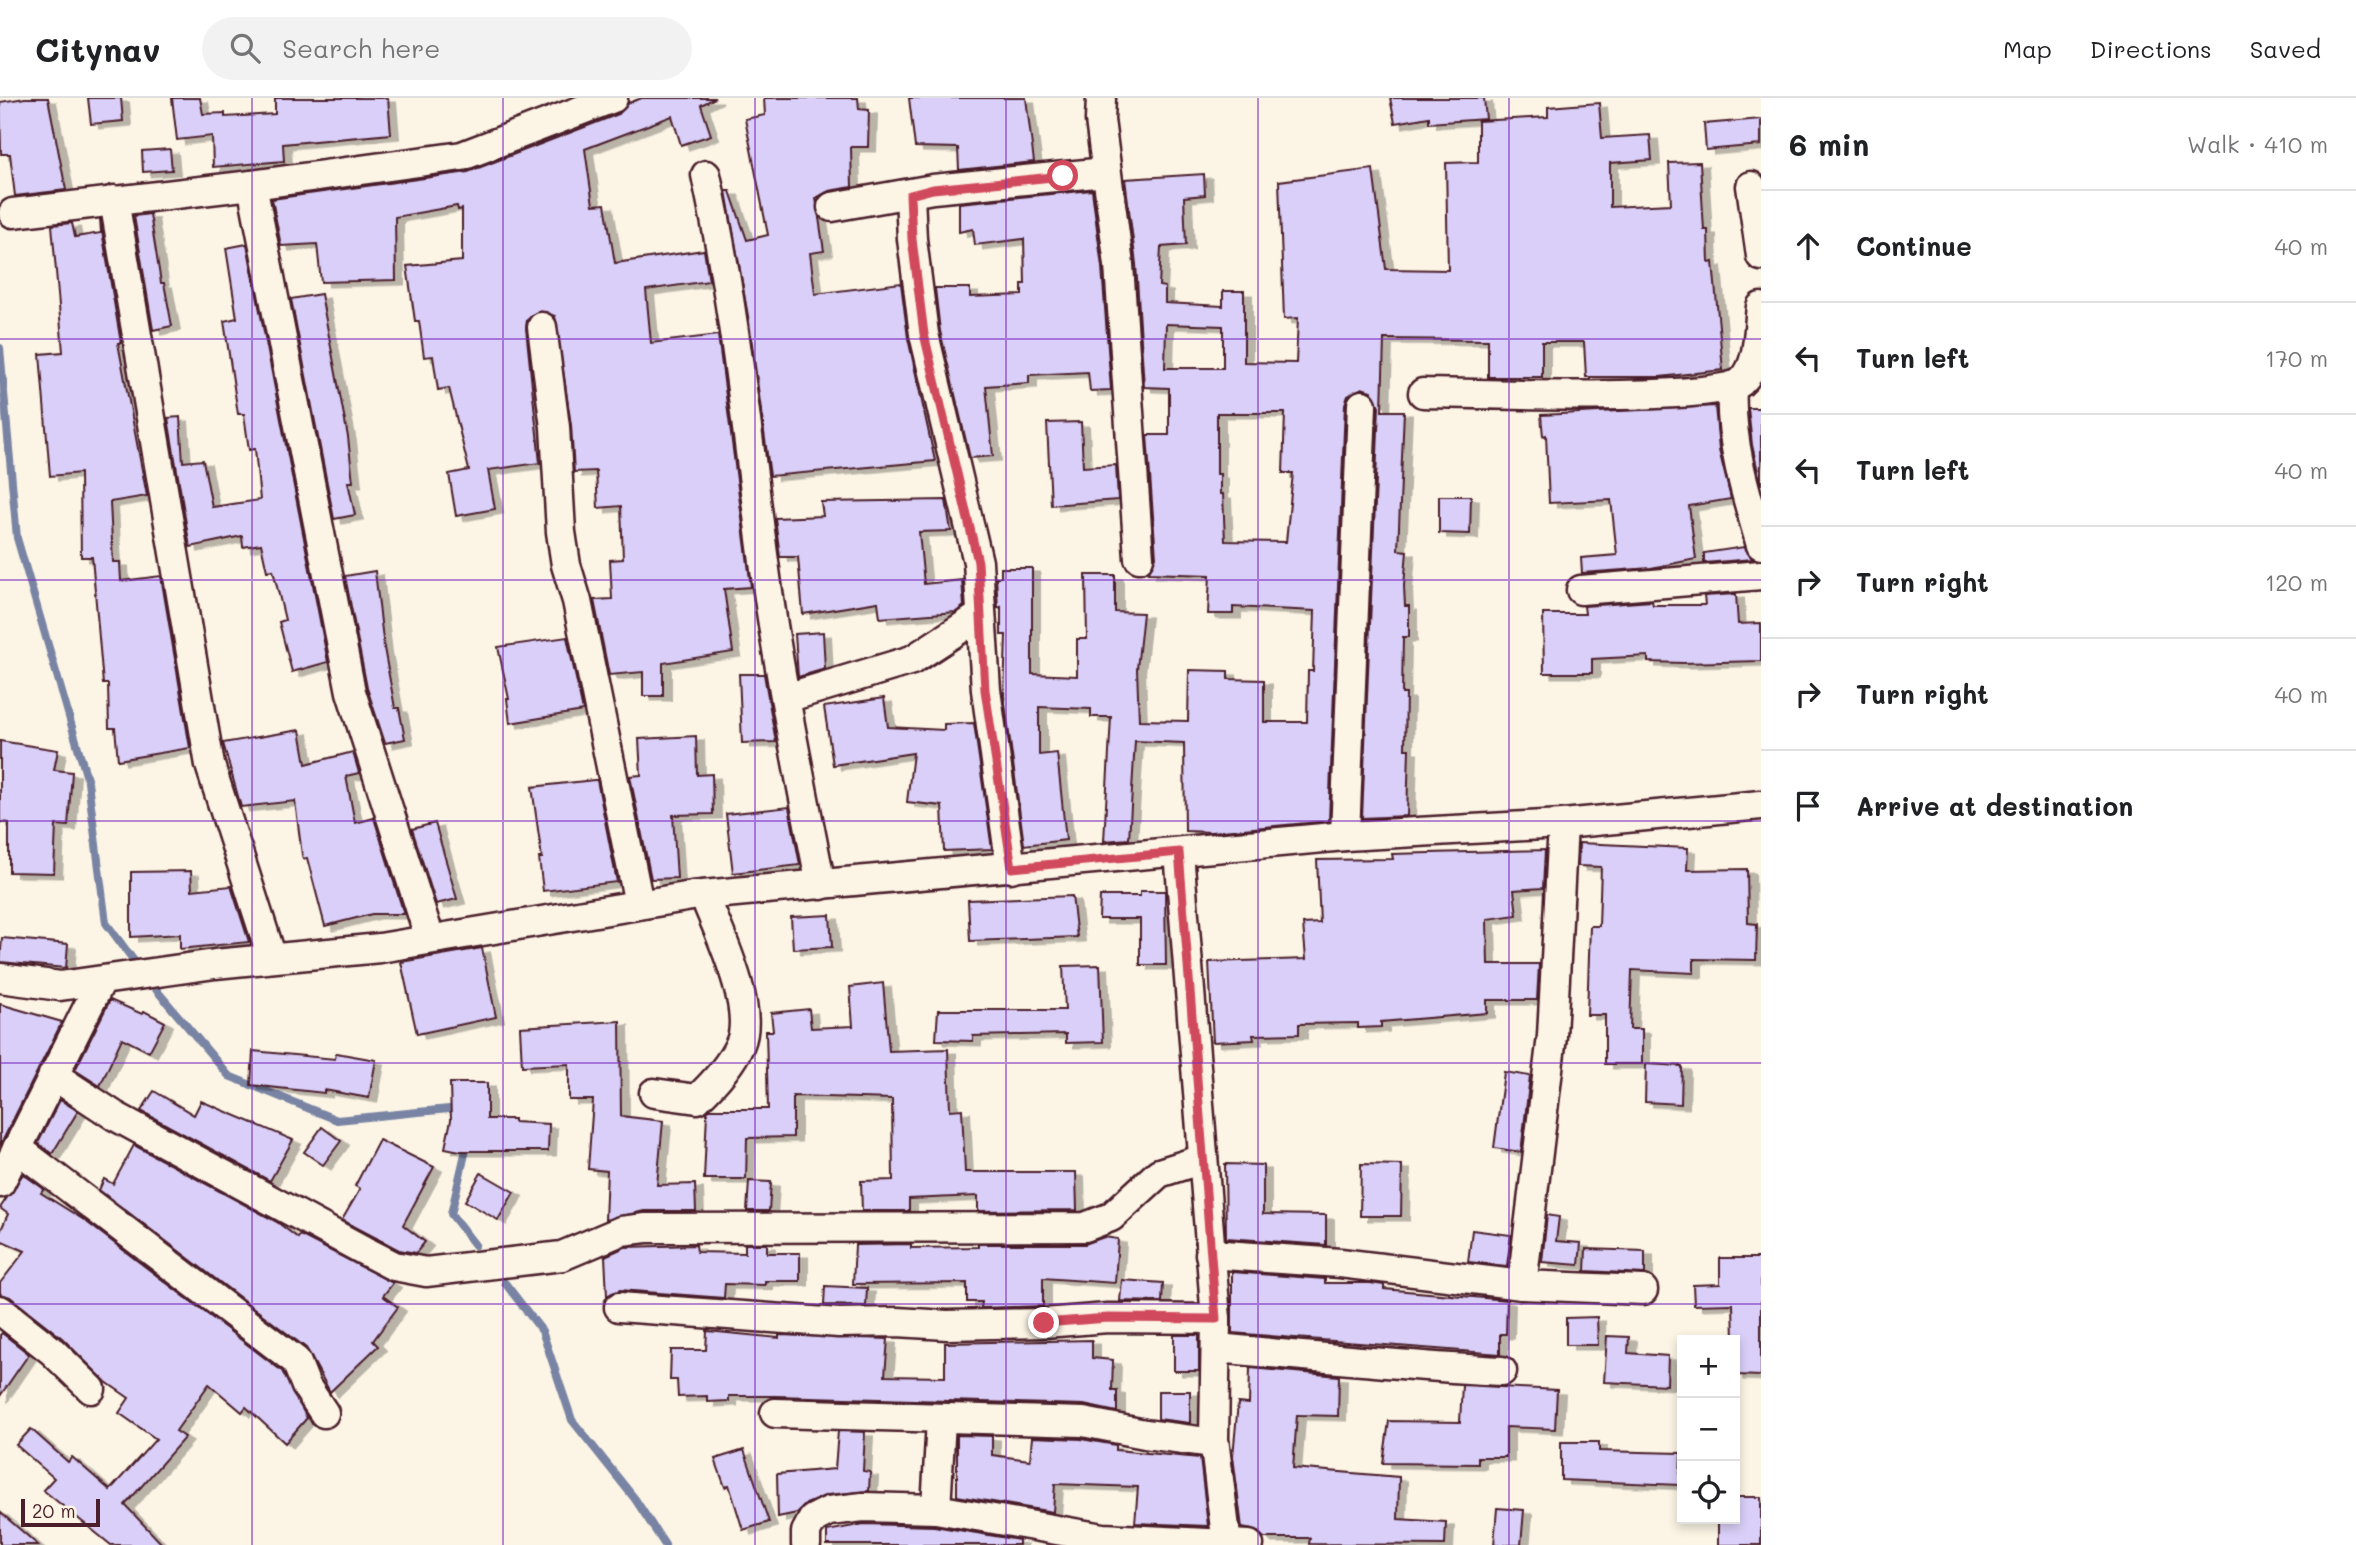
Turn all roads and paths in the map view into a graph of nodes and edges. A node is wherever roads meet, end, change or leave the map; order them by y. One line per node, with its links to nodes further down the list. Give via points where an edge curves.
1 (613, 98): 5 (street, via 462,156)
2 (1101, 98): 3 (street)
3 (1106, 172): 7 (street, via 944,187); 18 (street, via 1119,265)
4 (706, 175): 22 (street)
5 (252, 185): 8 (street); 31 (street, via 351,692)
6 (1751, 186): 11 (street)
7 (910, 195): 9 (street); 21 (street, via 924,334 978,562)
8 (114, 200): 10 (street); 32 (street, via 210,765)
9 (832, 207)
10 (13, 213)
11 (1761, 256)
12 (1761, 307): 14 (street, via 1749,372)
13 (542, 327): 30 (street, via 566,565)
14 (1732, 388): 15 (street, via 1650,394); 17 (street, via 1746,496)
15 (1423, 393)
16 (1362, 405): 25 (street)
17 (1761, 545)
18 (1139, 558)
19 (1761, 575): 20 (street)
20 (1581, 590)
21 (981, 615): 22 (street, via 912,660); 27 (street, via 985,690)
22 (786, 698): 28 (street)
23 (1761, 805): 24 (street)
24 (1563, 824): 25 (street); 41 (street, via 1552,1037)
25 (1345, 836): 26 (street)
26 (1179, 852): 27 (street); 38 (street)
27 (1012, 868): 28 (street)
28 (821, 885): 29 (street)
29 (704, 895): 30 (street); 36 (street, via 737,984 745,1021 741,1042 697,1099)
30 (639, 904): 31 (street)
31 (430, 939): 32 (street)
32 (272, 958): 34 (street)
33 (0, 978): 34 (street, via 61,986)
34 (101, 981): 35 (street)
35 (52, 1074): 37 (street); 38 (street, via 115,1116 363,1250 394,1266 426,1272 562,1256 621,1231 646,1228 1085,1227 1111,1217 1159,1173)
36 (654, 1093)
37 (17, 1147): 39 (street); 49 (street, via 296,1361)
38 (1203, 1159): 40 (street)
39 (0, 1183)
40 (1210, 1254): 41 (street); 45 (street)
41 (1522, 1285): 42 (street)
42 (1643, 1290)
43 (619, 1307): 45 (street, via 839,1323)
44 (0, 1310): 48 (street)
45 (1216, 1319): 46 (street)
46 (1217, 1348): 47 (street); 52 (street)
47 (1502, 1371)
48 (91, 1389)
49 (324, 1413)
50 (775, 1413): 51 (street)
51 (941, 1420): 52 (street, via 1083,1422); 53 (street)
52 (1214, 1443): 55 (street)
53 (936, 1509): 54 (street); 56 (street, via 829,1511 813,1519)
54 (1128, 1542): 55 (street)
55 (1235, 1544)
56 (806, 1545)

